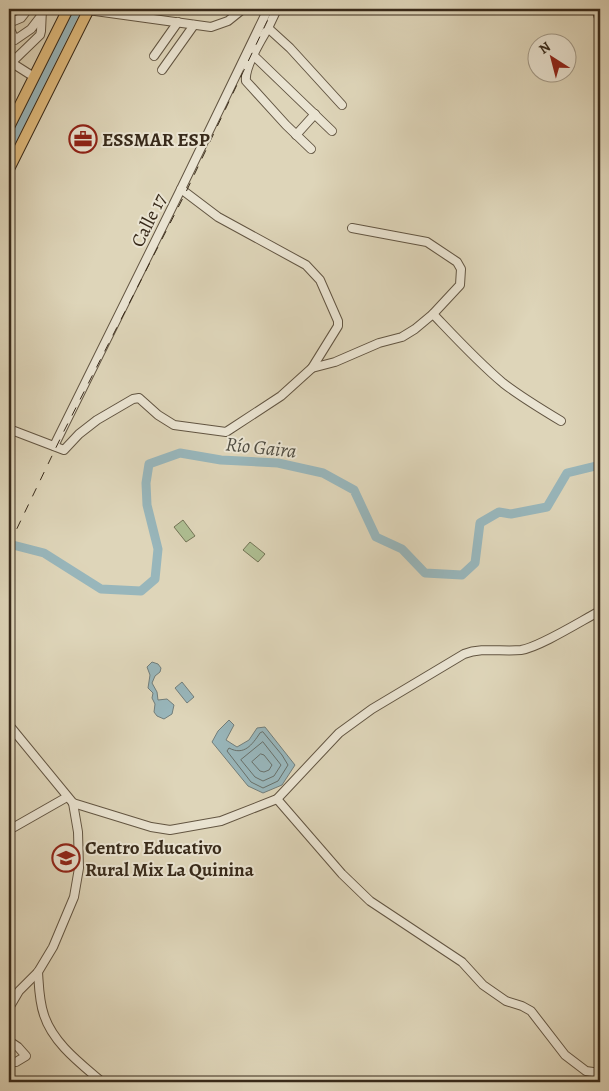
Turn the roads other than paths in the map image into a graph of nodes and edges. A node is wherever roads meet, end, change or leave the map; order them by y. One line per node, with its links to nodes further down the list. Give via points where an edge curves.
1 (28, 9): 13 (street)
2 (68, 9): 18 (highway)
3 (89, 9): 10 (street); 25 (highway)
4 (243, 9): 11 (street, via 228,21 211,27)
5 (268, 9): 14 (street, Calle 17)
6 (277, 9): 12 (street)
7 (596, 9): 9 (street)
8 (41, 12): 13 (street, via 31,29 15,40); 16 (street, via 40,35)
9 (600, 21)
10 (178, 22): 11 (street); 15 (street)
11 (194, 25): 17 (street)
12 (268, 28): 14 (street); 19 (street, via 296,53)
13 (9, 30)
14 (251, 54): 20 (street); 23 (street, via 246,81); 26 (street, Calle 17)
15 (154, 56)
16 (10, 64): 18 (street)
17 (162, 70)
18 (34, 77): 21 (highway)
19 (342, 105)
20 (315, 114): 22 (street); 23 (street)
21 (9, 127)
22 (332, 131)
23 (296, 135): 24 (street)
24 (311, 149)
25 (9, 169)
26 (181, 189): 29 (street, via 218,217 306,264 320,280 338,326); 32 (street, Calle 17)
27 (352, 228): 28 (street, via 427,242 457,262 461,269 460,285)
28 (433, 314): 29 (street, via 402,337); 30 (street, via 502,382)
29 (312, 368): 32 (street, via 281,396 226,432 174,424 139,398 97,420 64,450)
30 (561, 421)
31 (9, 429): 32 (street)
32 (54, 446)
33 (600, 611): 36 (street, via 522,650 464,654 372,709 340,733)
34 (9, 725): 35 (street)
35 (67, 797): 37 (street); 38 (street)
36 (277, 799): 37 (street, via 221,821 170,830); 43 (street, via 370,901 462,962 483,985 531,1011 565,1055 586,1071)
37 (73, 803): 39 (street, via 79,859 74,897 53,948)
38 (9, 830)
39 (38, 972): 40 (street); 44 (street, via 40,1000 51,1032)
40 (9, 1008)
41 (9, 1041): 42 (street, via 26,1056)
42 (9, 1062)
43 (600, 1073)
44 (102, 1082)

